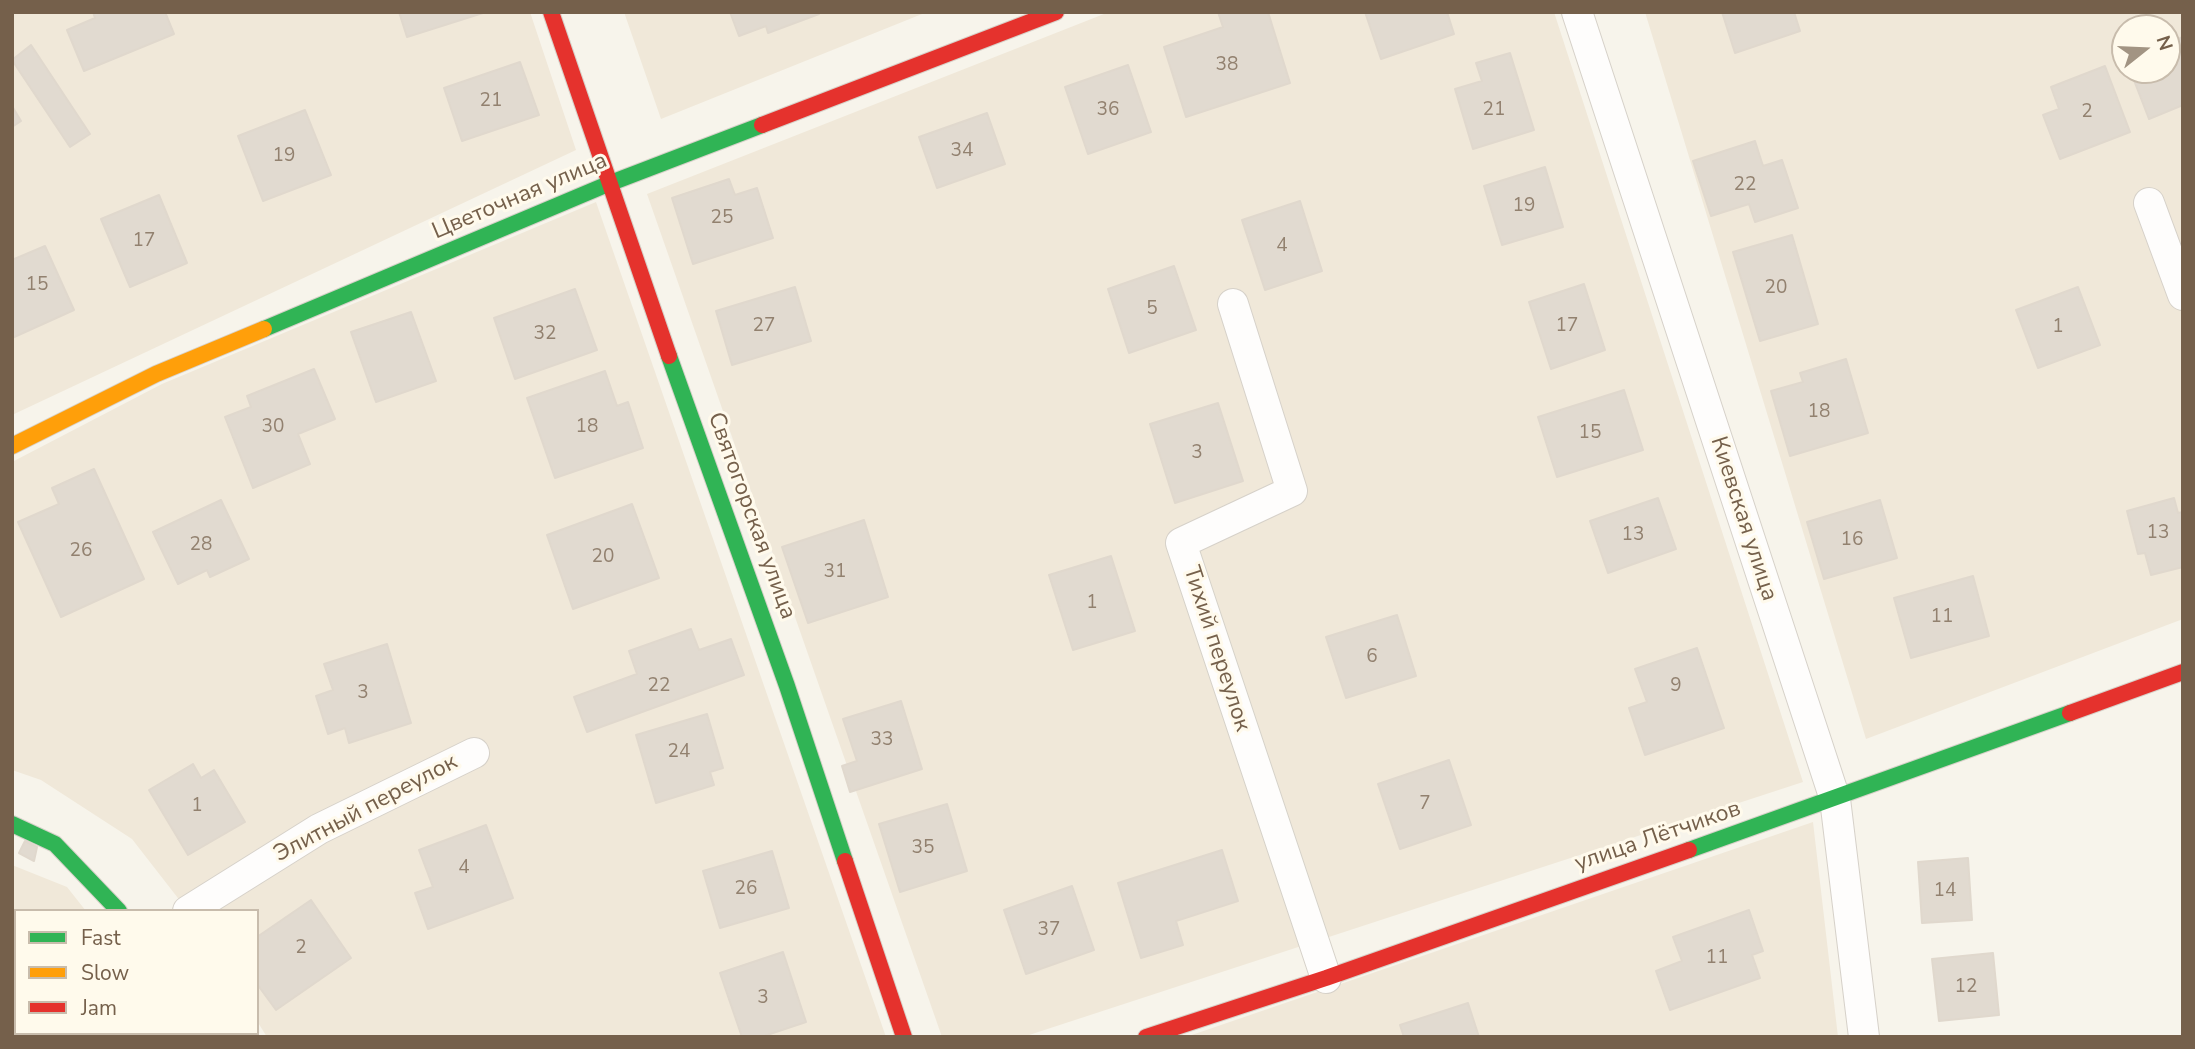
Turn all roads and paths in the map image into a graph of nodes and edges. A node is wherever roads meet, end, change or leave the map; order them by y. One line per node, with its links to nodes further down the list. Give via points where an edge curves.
1 (551, 12): 4 (street, Святогорская улица)
2 (1056, 12): 4 (street, Цветочная улица)
3 (1577, 12): 11 (street, Киевская улица)
4 (608, 184): 8 (street, Цветочная улица, via 156,374); 16 (street, Святогорская улица, via 787,686)
5 (2149, 203): 6 (street)
6 (2183, 295)
7 (1233, 304): 15 (street, Тихий переулок, via 1292,491 1181,543)
8 (12, 446)
9 (2183, 672): 11 (street, улица Лётчиков)
10 (474, 753): 14 (street, Элитный переулок, via 319,829)
11 (1835, 799): 15 (street, улица Лётчиков); 18 (street, Киевская улица)
12 (12, 824): 13 (street, via 55,844)
13 (117, 909)
14 (191, 909)
15 (1326, 978): 17 (street, улица Лётчиков)
16 (904, 1037)
17 (1146, 1037)
18 (1864, 1037)

